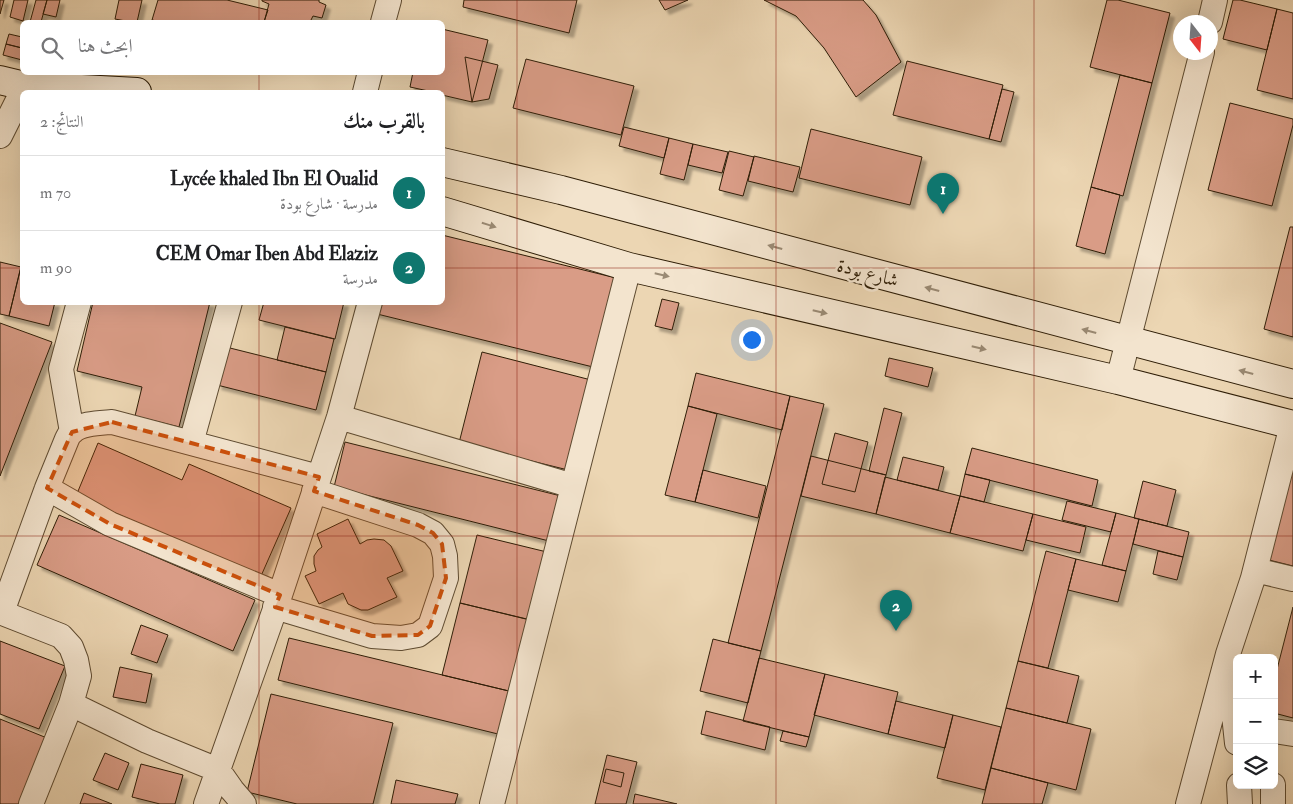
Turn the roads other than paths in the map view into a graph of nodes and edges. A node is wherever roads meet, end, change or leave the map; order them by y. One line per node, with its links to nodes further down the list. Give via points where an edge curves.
1 (389, 0): 4 (street)
2 (1215, 0): 3 (street)
3 (1212, 15)
4 (384, 20)
5 (1200, 60): 18 (street)
6 (369, 75): 9 (street)
7 (22, 86): 8 (street)
8 (99, 90)
9 (366, 90)
10 (20, 91): 11 (street)
11 (0, 136)
12 (445, 163): 18 (street, شارع بودة, one-way to 12)
13 (445, 213): 14 (street, one-way to 14)
14 (629, 267): 19 (street, one-way to 19); 26 (street)
15 (78, 305): 23 (street, via 61,369)
16 (229, 305): 24 (street)
17 (369, 305): 21 (street)
18 (1128, 341): 19 (street); 20 (street, شارع بودة, one-way to 18)
19 (1118, 380): 22 (street)
20 (1293, 384)
21 (339, 417): 25 (street); 26 (street)
22 (1293, 425): 28 (street)
23 (72, 432): 24 (street, via 80,427 112,422); 27 (street)
24 (191, 443): 25 (street)
25 (317, 484): 30 (street); 30 (street, via 433,533 446,556 446,578 430,626 418,635 402,638 372,636)
26 (573, 486): 43 (street)
27 (47, 488): 30 (street, via 110,524); 31 (street)
28 (1255, 570): 29 (street); 32 (street)
29 (1293, 579)
30 (278, 601): 37 (street)
31 (1, 612): 34 (street, via 61,636 71,647 80,676)
32 (1228, 654): 33 (street); 44 (street)
33 (1233, 702)
34 (71, 704): 37 (street); 40 (street)
35 (1278, 732): 36 (street)
36 (1293, 734)
37 (218, 770): 41 (street); 42 (street)
38 (1239, 789): 45 (street)
39 (1273, 789): 46 (street)
40 (31, 804)
41 (206, 804)
42 (244, 804)
43 (492, 804)
44 (1188, 804)
45 (1240, 804)
46 (1273, 804)

